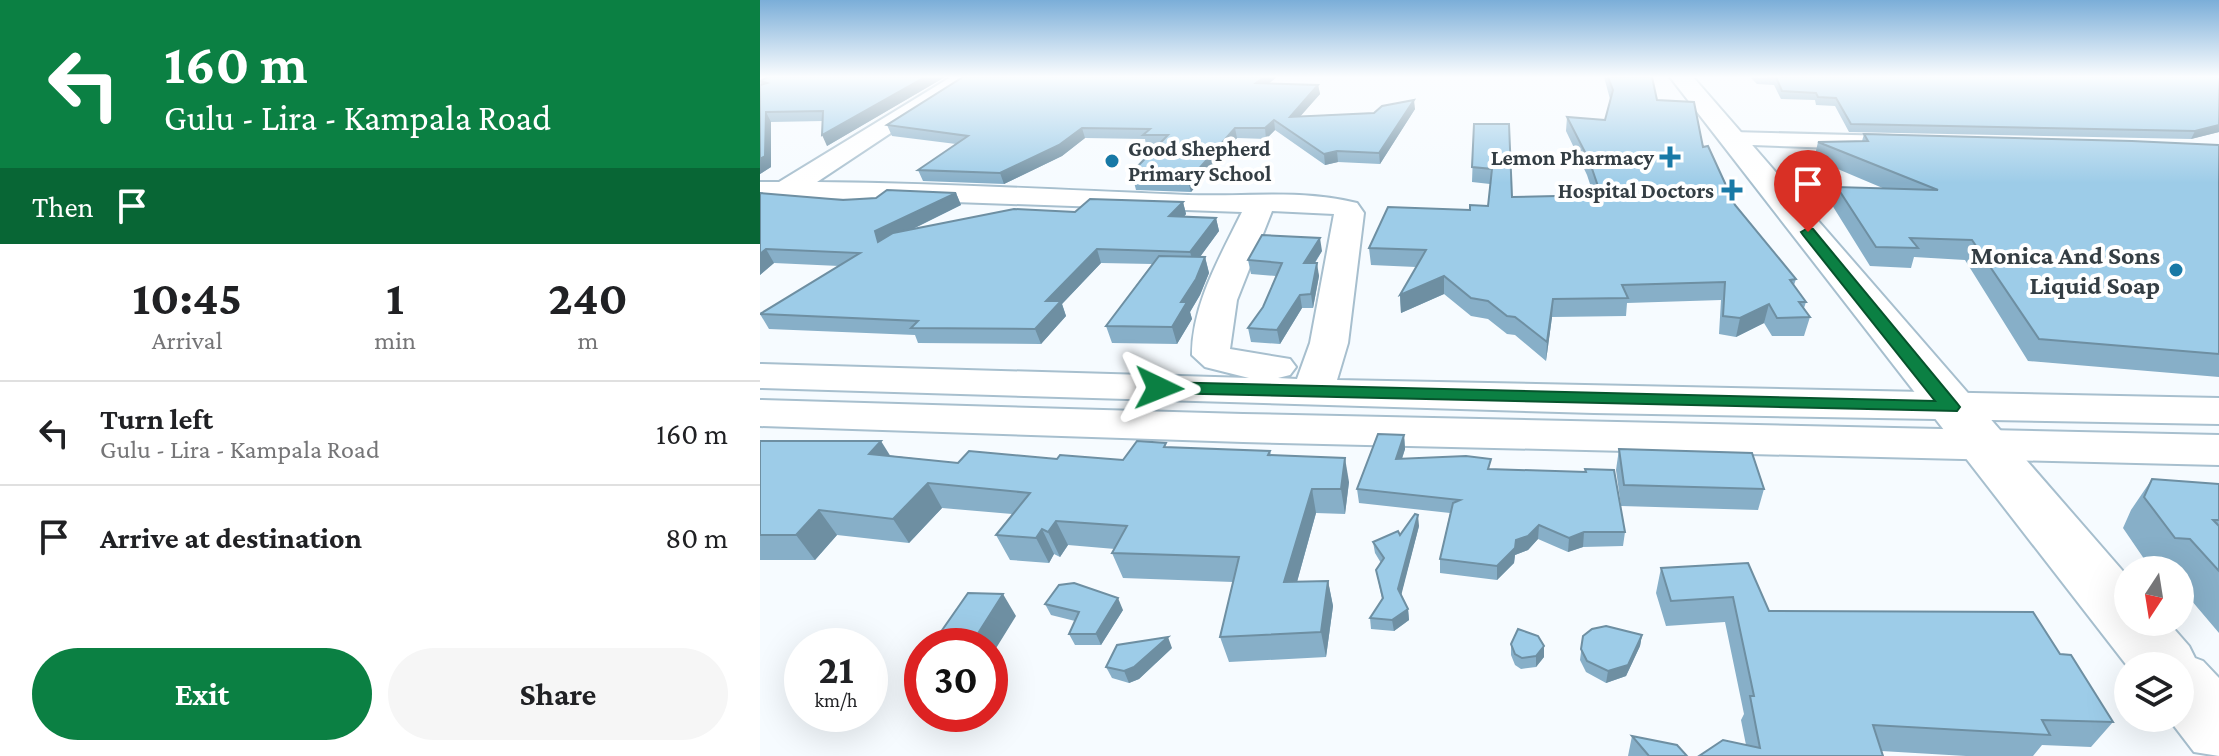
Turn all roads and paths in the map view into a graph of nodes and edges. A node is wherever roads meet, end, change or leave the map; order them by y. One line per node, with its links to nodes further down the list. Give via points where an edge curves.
1 (905, 112): 5 (street)
2 (1711, 112): 3 (main road)
3 (1733, 139): 4 (street); 9 (main road)
4 (1923, 144)
5 (772, 190): 6 (street)
6 (1260, 204): 8 (street, via 1337,205 1349,213 1329,343); 8 (street, via 1218,307 1211,355 1237,366)
7 (760, 376): 8 (street)
8 (1317, 381): 9 (street)
9 (1950, 407): 10 (street); 12 (main road)
10 (2219, 411)
11 (760, 413): 12 (street)
12 (1982, 445): 13 (street); 14 (main road)
13 (2219, 450)
14 (2114, 603)
15 (2141, 636): 16 (main road)
16 (2154, 652)
17 (2194, 699): 18 (main road)
18 (2219, 729)

